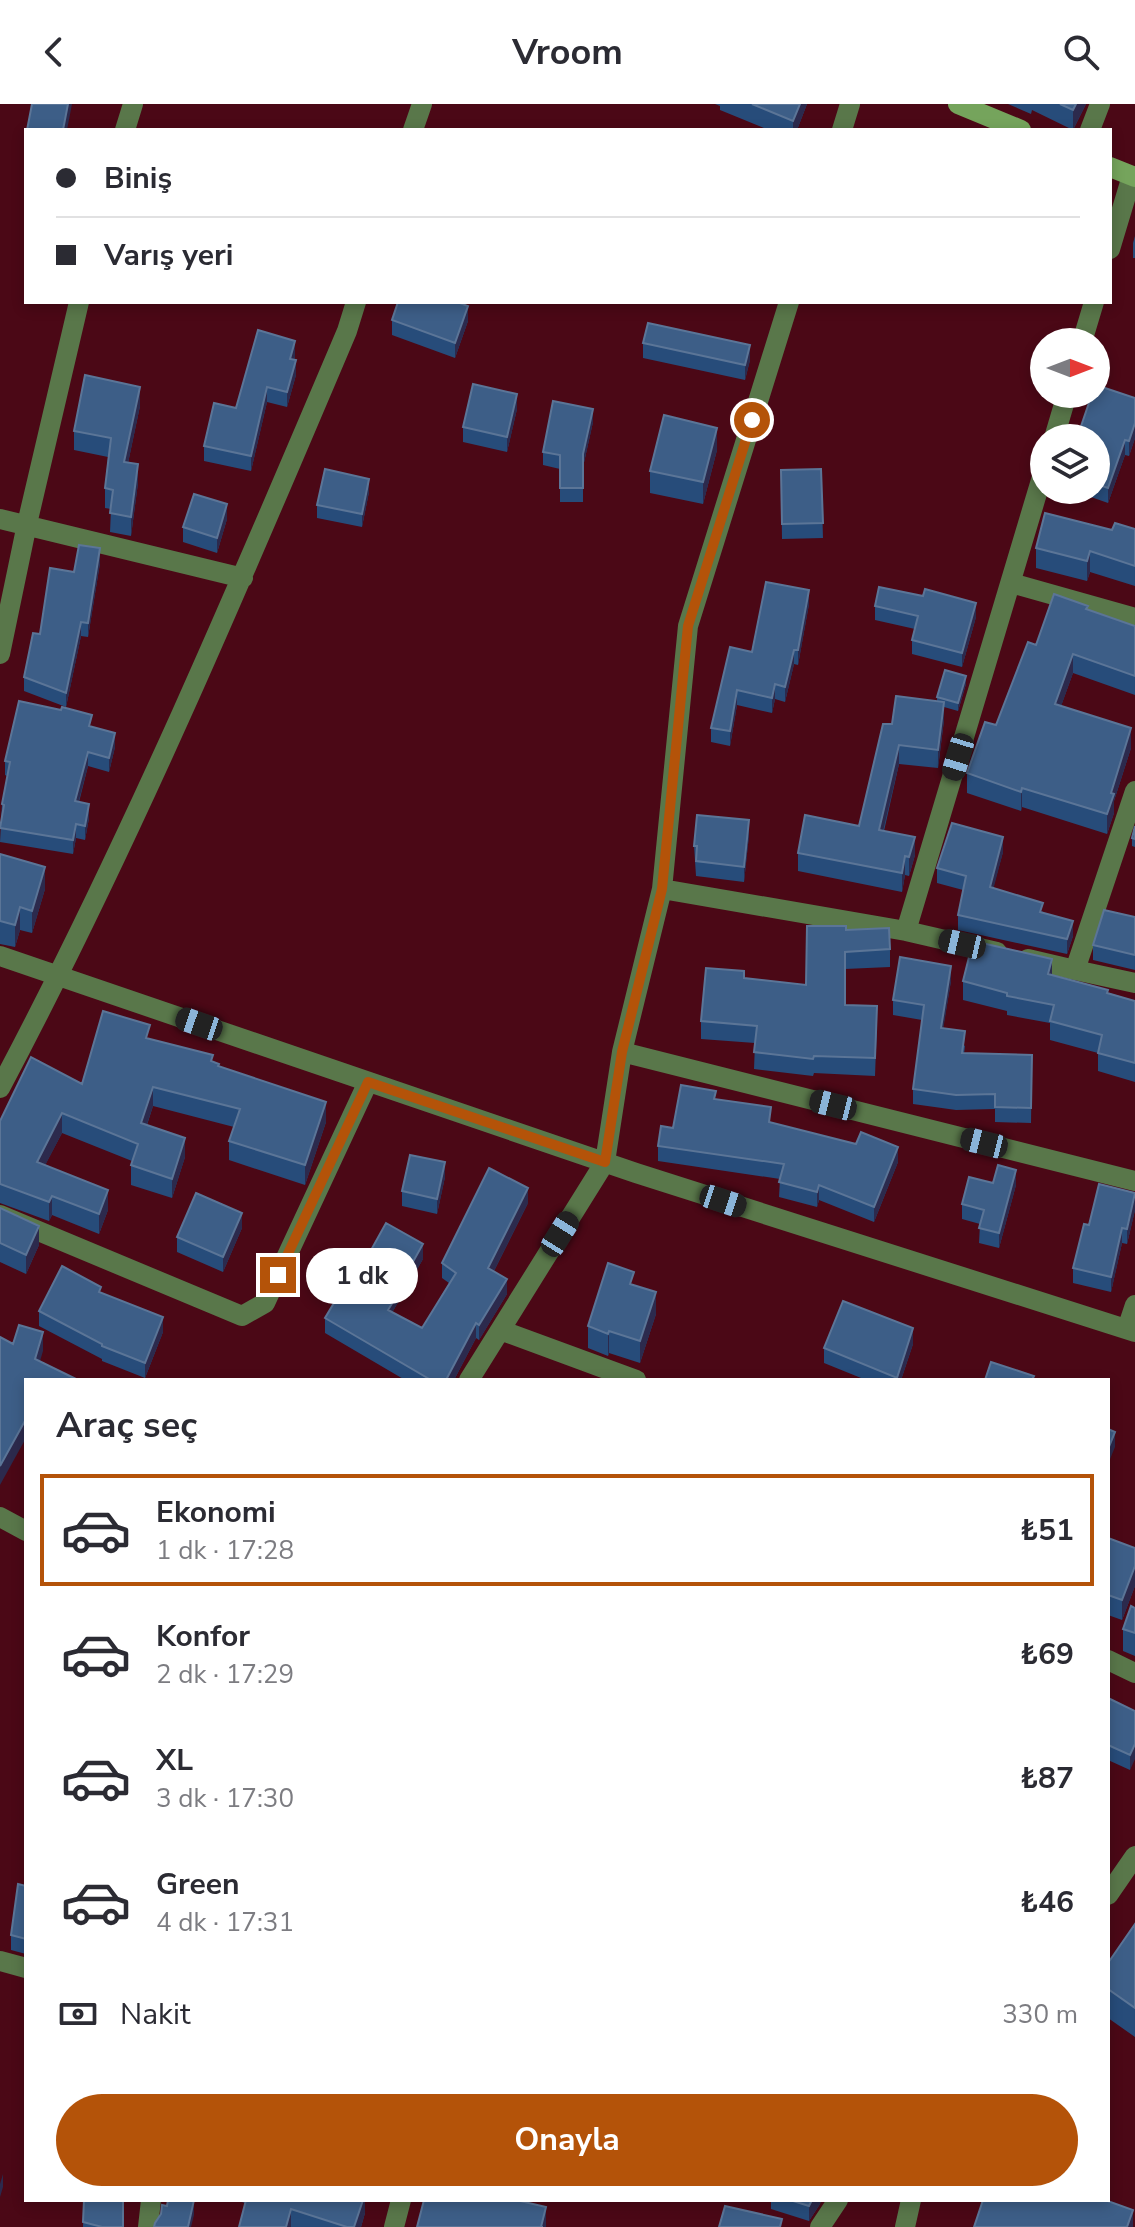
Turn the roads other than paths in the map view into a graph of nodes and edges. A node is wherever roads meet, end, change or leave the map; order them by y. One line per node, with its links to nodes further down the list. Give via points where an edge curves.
1 (133, 104): 6 (street)
2 (422, 104): 7 (street)
3 (850, 104): 8 (street)
4 (958, 104): 9 (street)
5 (1100, 104): 10 (street)
6 (126, 128)
7 (414, 128)
8 (843, 128)
9 (1016, 128)
10 (1091, 128)
11 (1112, 168): 12 (street)
12 (1133, 177): 13 (street)
13 (1112, 243)
14 (79, 304): 21 (street)
15 (355, 304): 22 (street)
16 (788, 304): 27 (street, via 688,626)
17 (1093, 304): 18 (street)
18 (1086, 328)
19 (1034, 504): 23 (street)
20 (0, 519): 21 (street)
21 (27, 524): 22 (street); 25 (street)
22 (243, 578): 31 (street)
23 (1011, 583): 24 (street); 28 (street)
24 (1135, 618)
25 (0, 654)
26 (1135, 791): 30 (street)
27 (662, 889): 28 (street); 33 (street)
28 (906, 931): 30 (street)
29 (0, 956): 31 (street)
30 (1075, 970): 32 (street)
31 (59, 976): 34 (street); 35 (street)
32 (1135, 983)
33 (622, 1052): 36 (street); 37 (street)
34 (3, 1074)
35 (368, 1082): 36 (street); 38 (street, via 265,1303 242,1316)
36 (605, 1162): 40 (street); 41 (street)
37 (1135, 1181)
38 (0, 1215)
39 (1135, 1305): 41 (street)
40 (500, 1330): 42 (street); 43 (street)
41 (1131, 1330)
42 (470, 1378)
43 (631, 1378)
44 (0, 1517): 45 (street)
45 (24, 1530)
46 (1110, 1661): 47 (street)
47 (1135, 1673)
48 (1135, 1856): 49 (street)
49 (1110, 1892)
50 (0, 1961): 51 (street)
51 (24, 1967)
52 (151, 2202): 55 (street)
53 (400, 2202): 56 (street)
54 (837, 2202): 57 (street)
55 (148, 2227)
56 (394, 2227)
57 (820, 2227)

